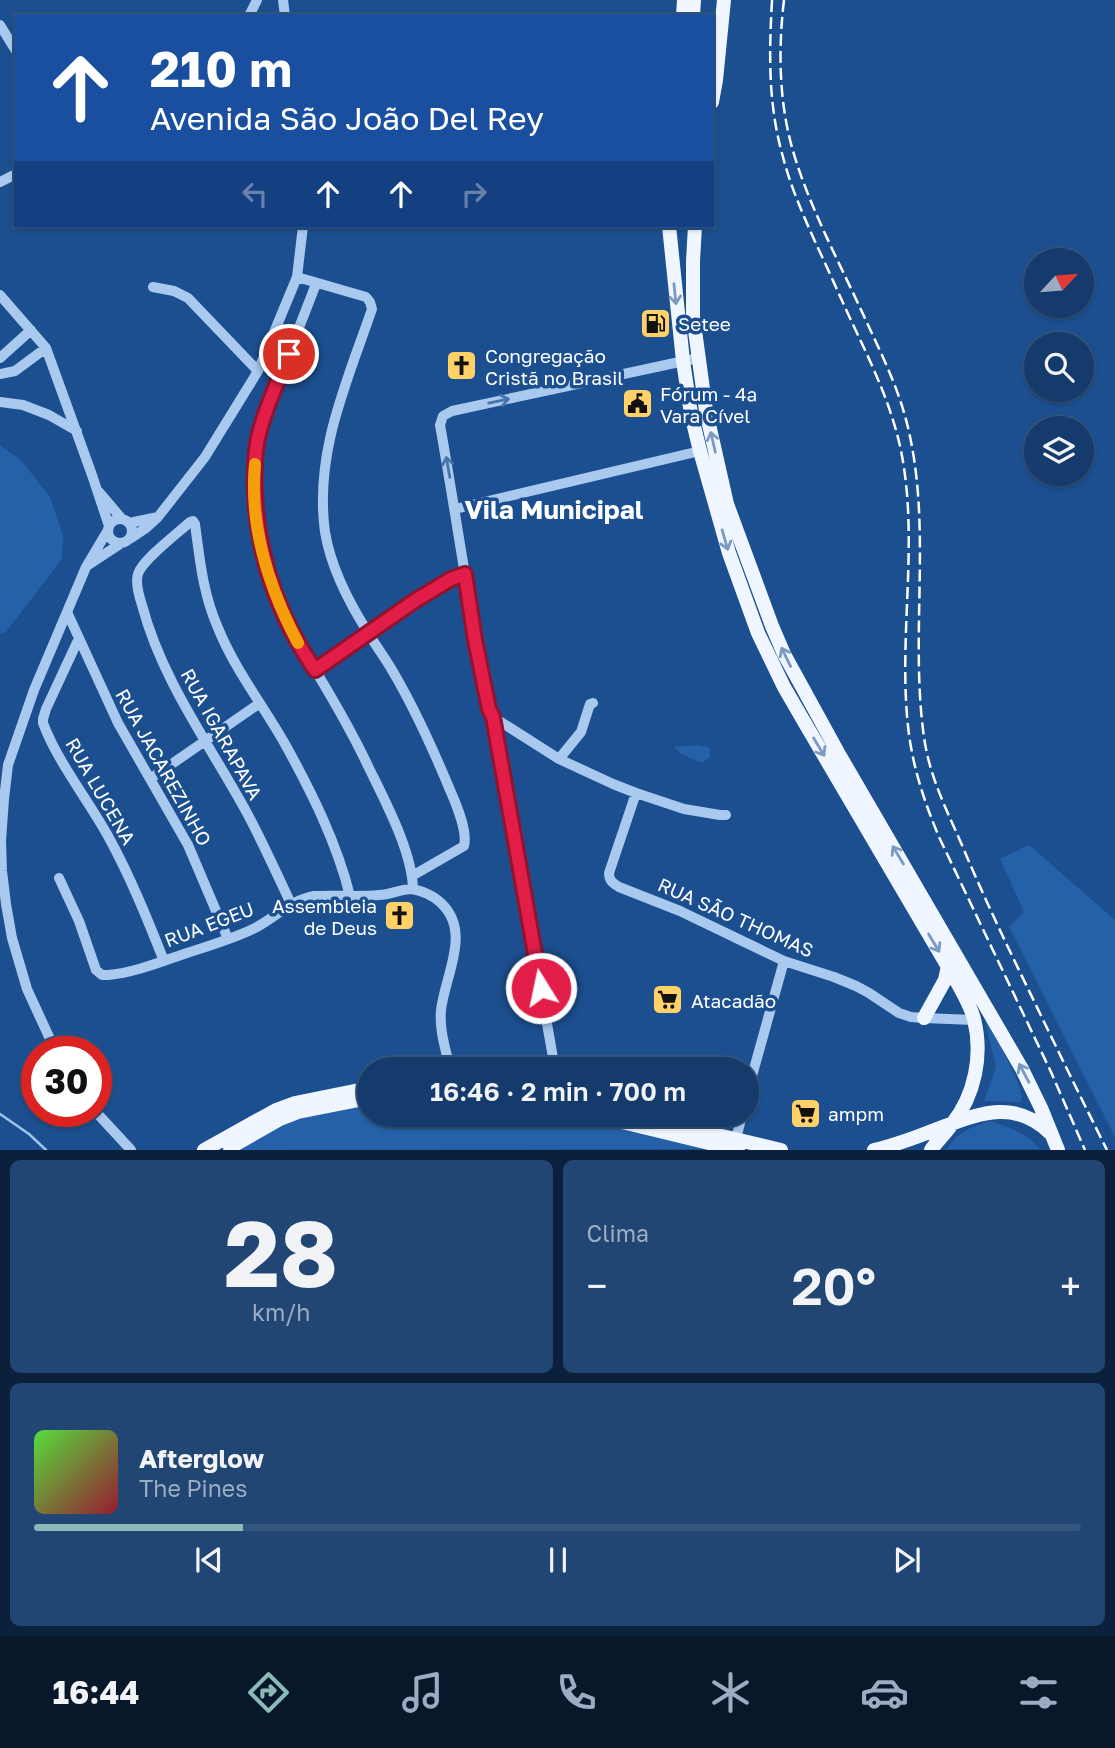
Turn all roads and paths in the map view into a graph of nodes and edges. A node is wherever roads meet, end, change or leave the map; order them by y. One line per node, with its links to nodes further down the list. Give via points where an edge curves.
1 (724, 0): 4 (main road)
2 (729, 0): 4 (main road)
3 (0, 25): 5 (street)
4 (722, 27): 6 (main road)
5 (14, 48)
6 (714, 87)
7 (303, 228): 10 (street)
8 (669, 228): 18 (main road, one-way to 18)
9 (695, 228): 17 (main road)
10 (297, 277): 11 (street); 19 (street)
11 (316, 284): 33 (street, via 366,297 372,309 328,444 322,501 331,558); 35 (street, via 260,430 254,473 267,572 292,631)
12 (153, 287): 19 (street, via 188,298)
13 (0, 295): 14 (street)
14 (31, 330): 15 (street); 16 (street)
15 (46, 348): 20 (street, via 15,371); 22 (street)
16 (0, 358)
17 (698, 358): 18 (street); 65 (main road, one-way to 17, via 1022,1069 784,654 727,505)
18 (682, 361): 23 (main road); 25 (street, one-way to 18, via 440,425 443,416)
19 (258, 370): 26 (street, via 205,457)
20 (0, 374)
21 (0, 402): 22 (street, via 23,405)
22 (77, 431): 24 (street)
23 (700, 451): 25 (street); 52 (main road, one-way to 52, via 758,633 790,697)
24 (97, 490): 27 (street); 28 (street)
25 (455, 509): 31 (street)
26 (158, 517): 27 (street); 29 (street)
27 (126, 521): 28 (street, via 114,521); 29 (street, via 132,530)
28 (108, 528): 29 (street, via 116,543); 30 (street)
29 (125, 541): 30 (street)
30 (86, 567): 32 (street)
31 (465, 574): 33 (street, via 437,586); 38 (street)
32 (67, 612): 34 (street, RUA JACAREZINHO); 55 (street, via 8,765 1,841 12,938 27,989)
33 (368, 633): 35 (street); 44 (street, via 433,748 465,835 464,846)
34 (79, 638): 41 (street, RUA JACAREZINHO); 50 (street, RUA LUCENA, via 43,723 121,860)
35 (315, 670): 44 (street, via 356,739)
36 (260, 703): 39 (street); 39 (street, RUA IGARAPAVA, via 218,629 202,581 192,522 146,561 137,576 144,615 162,660); 47 (street, via 322,817)
37 (593, 703): 40 (street, via 587,708 581,732)
38 (491, 713): 40 (street); 57 (street)
39 (204, 741): 41 (street); 48 (street, RUA IGARAPAVA, via 248,814)
40 (559, 759): 42 (street)
41 (150, 779): 49 (street, RUA JACAREZINHO, via 188,845)
42 (636, 793): 43 (street, via 684,809); 51 (street, RUA SÃO THOMAS, via 609,873 611,881)
43 (726, 815)
44 (412, 876): 46 (street)
45 (60, 878): 50 (street, RUA EGEU, via 98,973 116,974)
46 (413, 889): 47 (street, RUA EGEU); 56 (street, via 436,898 454,923 453,962 441,1027)
47 (350, 896): 48 (street, RUA EGEU, via 306,897)
48 (291, 904): 49 (street, RUA EGEU, via 254,929)
49 (228, 939): 50 (street, RUA EGEU)
50 (164, 961)
51 (784, 961): 53 (street, RUA SÃO THOMAS, via 834,977 900,1013); 58 (street)
52 (948, 966): 53 (main road); 54 (main road)
53 (924, 1018): 54 (street, RUA SÃO THOMAS)
54 (974, 1020): 61 (main road, via 975,1072)
55 (49, 1036)
56 (447, 1057)
57 (553, 1057)
58 (757, 1057)
59 (357, 1090): 69 (main road, via 276,1110)
60 (357, 1100): 70 (main road, via 298,1112)
61 (953, 1123): 65 (main road, via 976,1114 1011,1113 1028,1118); 72 (main road); 73 (main road)
62 (108, 1127): 67 (street); 68 (street)
63 (649, 1127): 66 (main road)
64 (676, 1127): 66 (main road)
65 (1052, 1135): 74 (main road)
66 (737, 1144): 71 (main road)
67 (120, 1150)
68 (131, 1150)
69 (204, 1150)
70 (230, 1150)
71 (781, 1150)
72 (874, 1150)
73 (931, 1150)
74 (1058, 1150)

